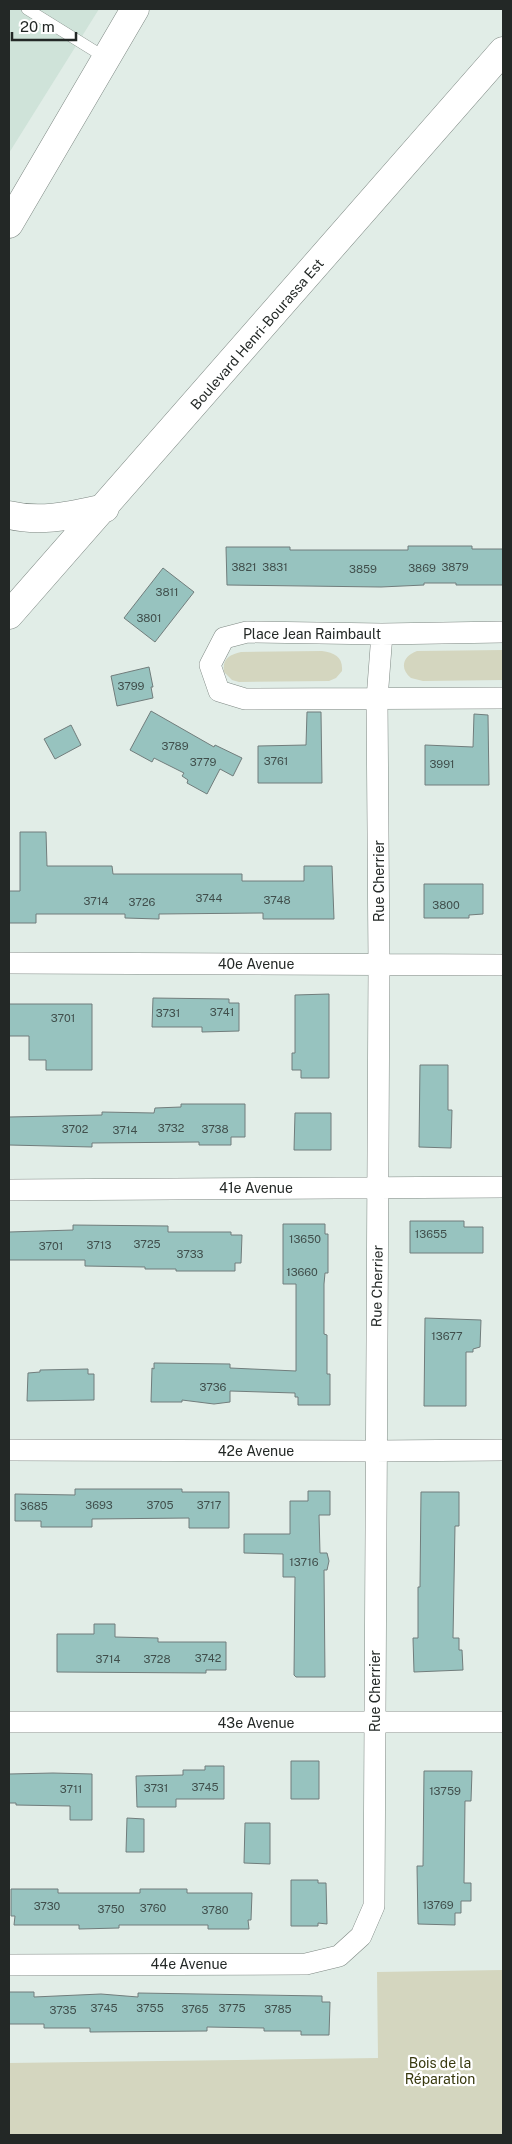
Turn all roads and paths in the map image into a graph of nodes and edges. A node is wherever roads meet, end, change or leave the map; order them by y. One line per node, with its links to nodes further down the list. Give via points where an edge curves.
1 (27, 9): 4 (lane)
2 (50, 9): 4 (lane)
3 (135, 9): 6 (main road)
4 (44, 19): 6 (lane)
5 (503, 52): 8 (main road, Boulevard Henri-Bourassa Est)
6 (106, 58): 9 (main road)
7 (503, 75): 8 (main road)
8 (473, 86): 10 (main road, Boulevard Henri-Bourassa Est)
9 (9, 224)
10 (105, 508): 11 (main road, via 34,520); 12 (main road, Boulevard Henri-Bourassa Est)
11 (9, 515)
12 (9, 616)
13 (503, 632): 14 (street, Place Jean Raimbault)
14 (382, 634): 16 (street, Rue Cherrier); 16 (street, Place Jean Raimbault, via 247,632 224,638 210,665 219,691 245,699)
15 (503, 698): 16 (street, Place Jean Raimbault)
16 (377, 699): 18 (street, Rue Cherrier)
17 (9, 962): 18 (street, 40e Avenue)
18 (379, 965): 19 (street, 40e Avenue); 21 (street, Rue Cherrier)
19 (503, 965)
20 (503, 1187): 21 (street, 41e Avenue)
21 (378, 1188): 22 (street, 41e Avenue); 25 (street, Rue Cherrier)
22 (9, 1190)
23 (9, 1450): 25 (street, 42e Avenue)
24 (503, 1450): 25 (street, 42e Avenue)
25 (375, 1451): 28 (street, Rue Cherrier)
26 (9, 1722): 28 (street, 43e Avenue)
27 (503, 1722): 28 (street, 43e Avenue)
28 (375, 1723): 29 (street, Rue Cherrier, via 374,1906)
29 (361, 1936): 30 (street, 44e Avenue, via 339,1956 306,1964)
30 (9, 1965)

